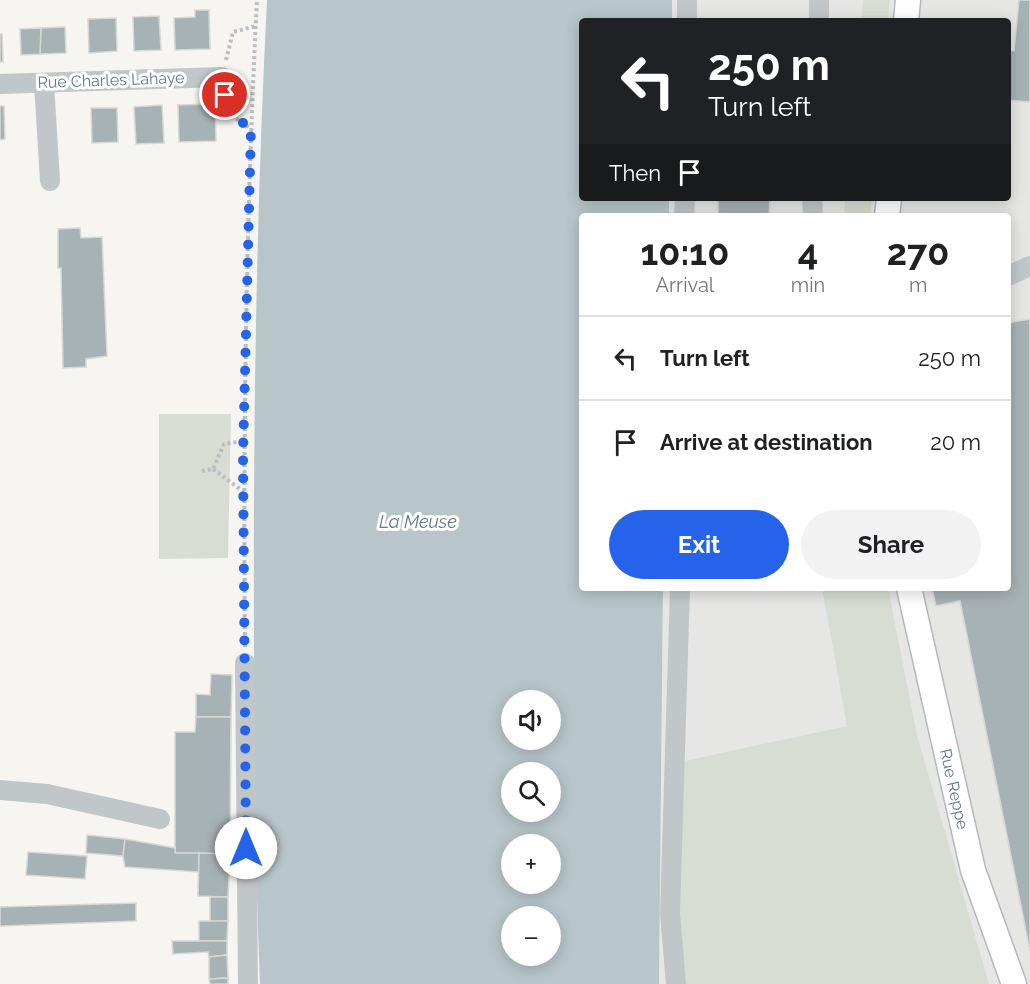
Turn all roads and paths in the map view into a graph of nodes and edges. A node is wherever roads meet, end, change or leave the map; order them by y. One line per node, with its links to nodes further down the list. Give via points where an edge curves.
1 (257, 0): 8 (path)
2 (687, 0): 5 (street)
3 (819, 0): 6 (street)
4 (908, 0): 7 (main road)
5 (687, 18)
6 (819, 18)
7 (906, 18)
8 (256, 26): 9 (path, via 233,32); 12 (path)
9 (222, 77): 10 (street, Rue Charles Lahaye); 12 (path, via 229,114)
10 (44, 82): 11 (street, Rue Charles Lahaye); 13 (street)
11 (0, 84)
12 (251, 128): 16 (path)
13 (50, 181)
14 (1030, 266): 15 (street)
15 (1011, 275)
16 (244, 441): 17 (path, via 224,444); 19 (path)
17 (213, 469): 18 (path); 19 (path)
18 (202, 471)
19 (244, 492): 22 (path)
20 (680, 591): 26 (street, via 670,914)
21 (910, 591): 27 (main road, Rue Reppe, via 973,870)
22 (245, 663): 25 (street)
23 (0, 790): 24 (street, via 47,794)
24 (160, 819)
25 (248, 984)
26 (676, 984)
27 (1014, 984)

